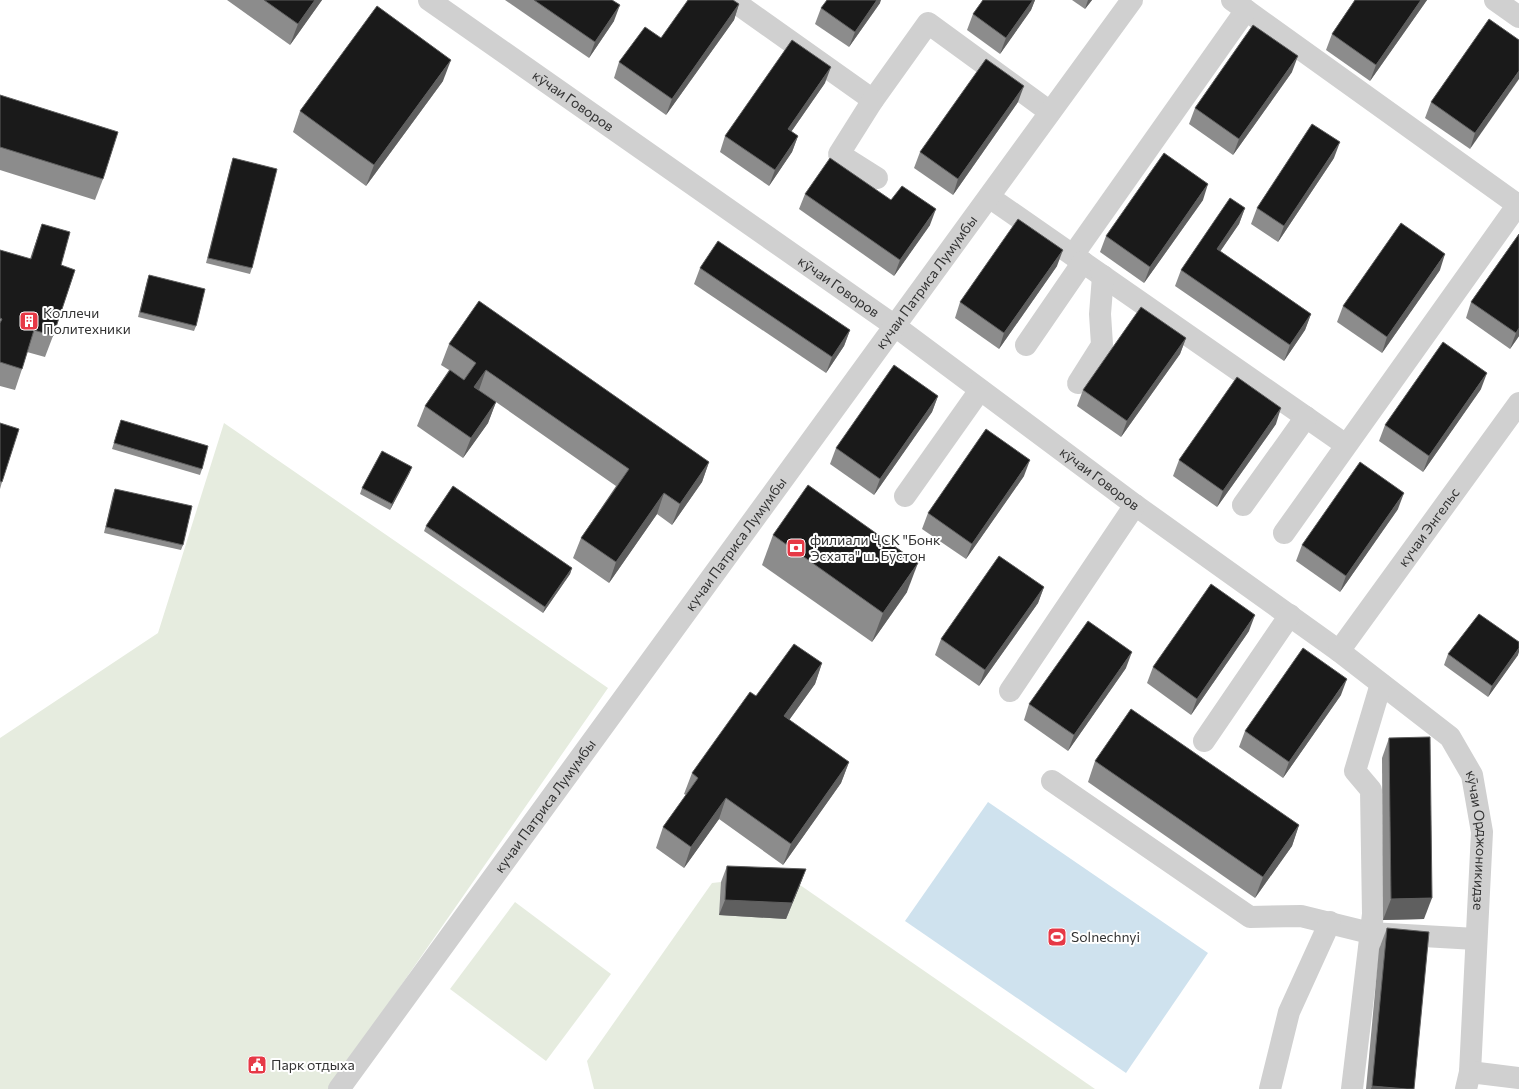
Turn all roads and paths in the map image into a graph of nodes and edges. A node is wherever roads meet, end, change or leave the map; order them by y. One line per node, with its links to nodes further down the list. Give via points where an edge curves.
1 (732, 0): 7 (street)
2 (1132, 0): 8 (street, кучаи Патриса Лумумбы)
3 (1495, 0): 6 (street)
4 (436, 2): 14 (street, кӯчаи Говоров)
5 (1239, 5): 11 (street); 12 (street)
6 (1519, 17)
7 (873, 100): 8 (street, via 928,23); 9 (street, via 839,154)
8 (1050, 112): 10 (street, кучаи Патриса Лумумбы)
9 (877, 178)
10 (989, 197): 12 (street); 14 (street, кучаи Патриса Лумумбы)
11 (1518, 204): 20 (street)
12 (1078, 259): 13 (street); 15 (street)
13 (1103, 276): 16 (street, via 1100,314 1102,345); 19 (street)
14 (895, 326): 17 (street, кӯчаи Говоров); 36 (street, кучаи Патриса Лумумбы)
15 (1026, 345)
16 (1078, 383)
17 (980, 390): 21 (street); 22 (street, кӯчаи Говоров)
18 (1519, 403): 26 (street, кучаи Энгельс)
19 (1306, 418): 20 (street); 23 (street)
20 (1346, 445): 24 (street)
21 (905, 496)
22 (1135, 505): 25 (street, кӯчаи Говоров); 28 (street)
23 (1243, 505)
24 (1284, 533)
25 (1290, 615): 26 (street, кӯчаи Говоров); 29 (street)
26 (1339, 651): 27 (street, кӯчаи Орджоникидзе)
27 (1381, 684): 32 (street, via 1355,771 1371,790 1373,914); 33 (street, кӯчаи Орджоникидзе, via 1450,737 1472,775 1482,832)
28 (1010, 691)
29 (1204, 741)
30 (1052, 781): 31 (street, via 1250,917 1301,916)
31 (1330, 922): 32 (street); 37 (street, via 1289,1012)
32 (1370, 933): 33 (street); 38 (street)
33 (1476, 939): 35 (street, кӯчаи Орджоникидзе)
34 (1519, 1078): 35 (street)
35 (1468, 1080)
36 (339, 1089)
37 (1270, 1089)
38 (1352, 1089)

